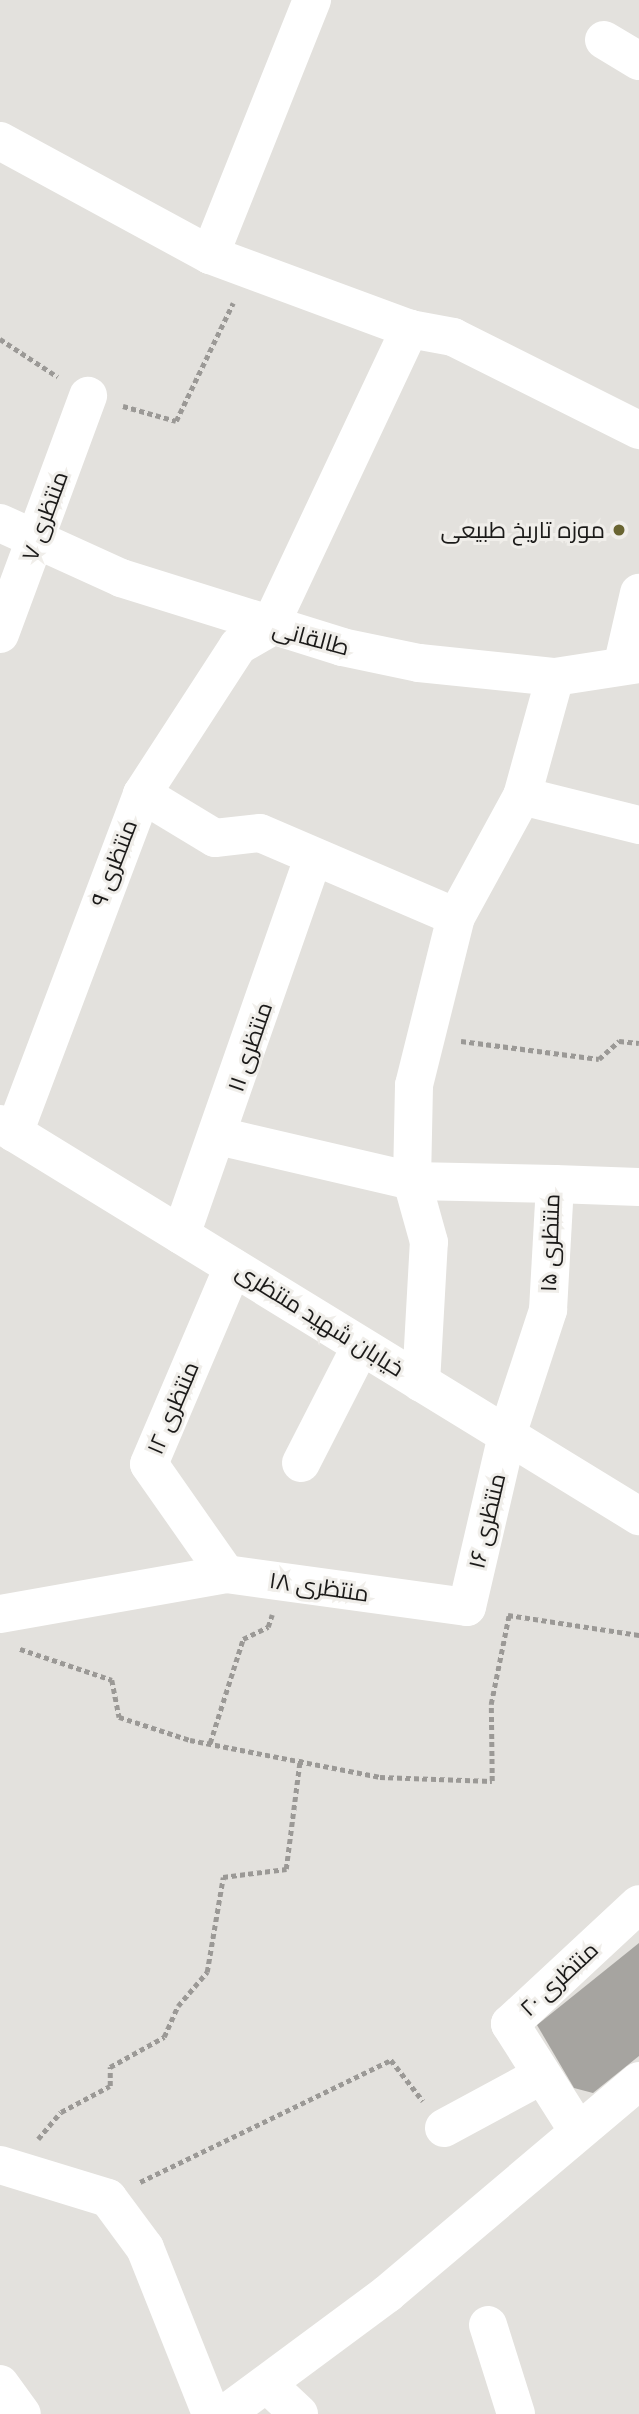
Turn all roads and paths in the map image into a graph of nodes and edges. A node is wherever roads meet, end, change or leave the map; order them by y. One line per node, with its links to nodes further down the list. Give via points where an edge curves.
1 (312, 0): 5 (street)
2 (604, 40): 3 (street)
3 (639, 61)
4 (0, 141): 5 (street)
5 (210, 255): 6 (street)
6 (249, 270): 7 (street); 9 (path, via 176,421)
7 (410, 329): 10 (street, via 453,337); 14 (street)
8 (0, 339): 9 (path)
9 (88, 396): 12 (street, منتظری ۷)
10 (639, 428)
11 (0, 523): 12 (street, طالقانی)
12 (36, 543): 14 (street, طالقانی); 15 (street, منتظری ۷)
13 (639, 593): 16 (street)
14 (269, 628): 17 (street, طالقانی, via 419,663); 18 (street, منتظری ۹, via 238,646)
15 (0, 634)
16 (631, 663): 17 (street, طالقانی)
17 (555, 677): 19 (street)
18 (142, 794): 21 (street, via 215,838 260,833); 25 (street, منتظری ۹)
19 (522, 796): 20 (street); 22 (street)
20 (639, 825)
21 (313, 858): 22 (street); 26 (street, منتظری ۱۱)
22 (456, 917): 23 (street)
23 (426, 1037): 24 (path, via 599,1059 619,1041); 27 (street, via 414,1085)
24 (639, 1043)
25 (7, 1128): 30 (street, خیابان شهید منتظری)
26 (219, 1136): 27 (street, منتظری ۱۵); 30 (street, منتظری ۱۱)
27 (412, 1181): 28 (street, منتظری ۱۵); 33 (street, via 429,1242)
28 (555, 1184): 29 (street); 34 (street, منتظری ۱۵, via 548,1310)
29 (639, 1187)
30 (181, 1235): 31 (street, خیابان شهید منتظری)
31 (233, 1267): 32 (street, خیابان شهید منتظری); 37 (street, منتظری ۱۲, via 149,1464)
32 (361, 1346): 33 (street, خیابان شهید منتظری); 35 (street)
33 (421, 1383): 34 (street, خیابان شهید منتظری)
34 (507, 1435): 36 (street, خیابان شهید منتظری); 39 (street, منتظری ۱۶)
35 (301, 1463)
36 (639, 1517)
37 (226, 1574): 38 (street, منتظری ۱۸); 41 (street, منتظری ۱۸)
38 (282, 1582): 39 (street, منتظری ۱۸); 43 (path, via 268,1627 243,1639)
39 (467, 1607): 40 (path)
40 (509, 1615): 42 (path); 44 (path, via 491,1704 492,1780 380,1777)
41 (6, 1630): 43 (path, via 112,1680 120,1717)
42 (639, 1635)
43 (210, 1743): 44 (path)
44 (300, 1759): 50 (path, via 286,1869 223,1877 207,1972 178,2006 164,2037 110,2067 110,2086 61,2112)
45 (639, 1904): 46 (street, منتظری ۲۰, via 510,2024)
46 (542, 2075): 48 (street); 49 (street, منتظری ۲۰)
47 (639, 2081): 49 (street)
48 (444, 2128): 51 (path, via 391,2060)
49 (578, 2131): 54 (street, via 387,2294)
50 (5, 2168): 51 (street)
51 (108, 2198): 56 (street, via 145,2248)
52 (488, 2325): 59 (street)
53 (0, 2384): 55 (street)
54 (269, 2386): 57 (street); 58 (street)
55 (22, 2414)
56 (211, 2414)
57 (225, 2414)
58 (299, 2414)
59 (516, 2414)

